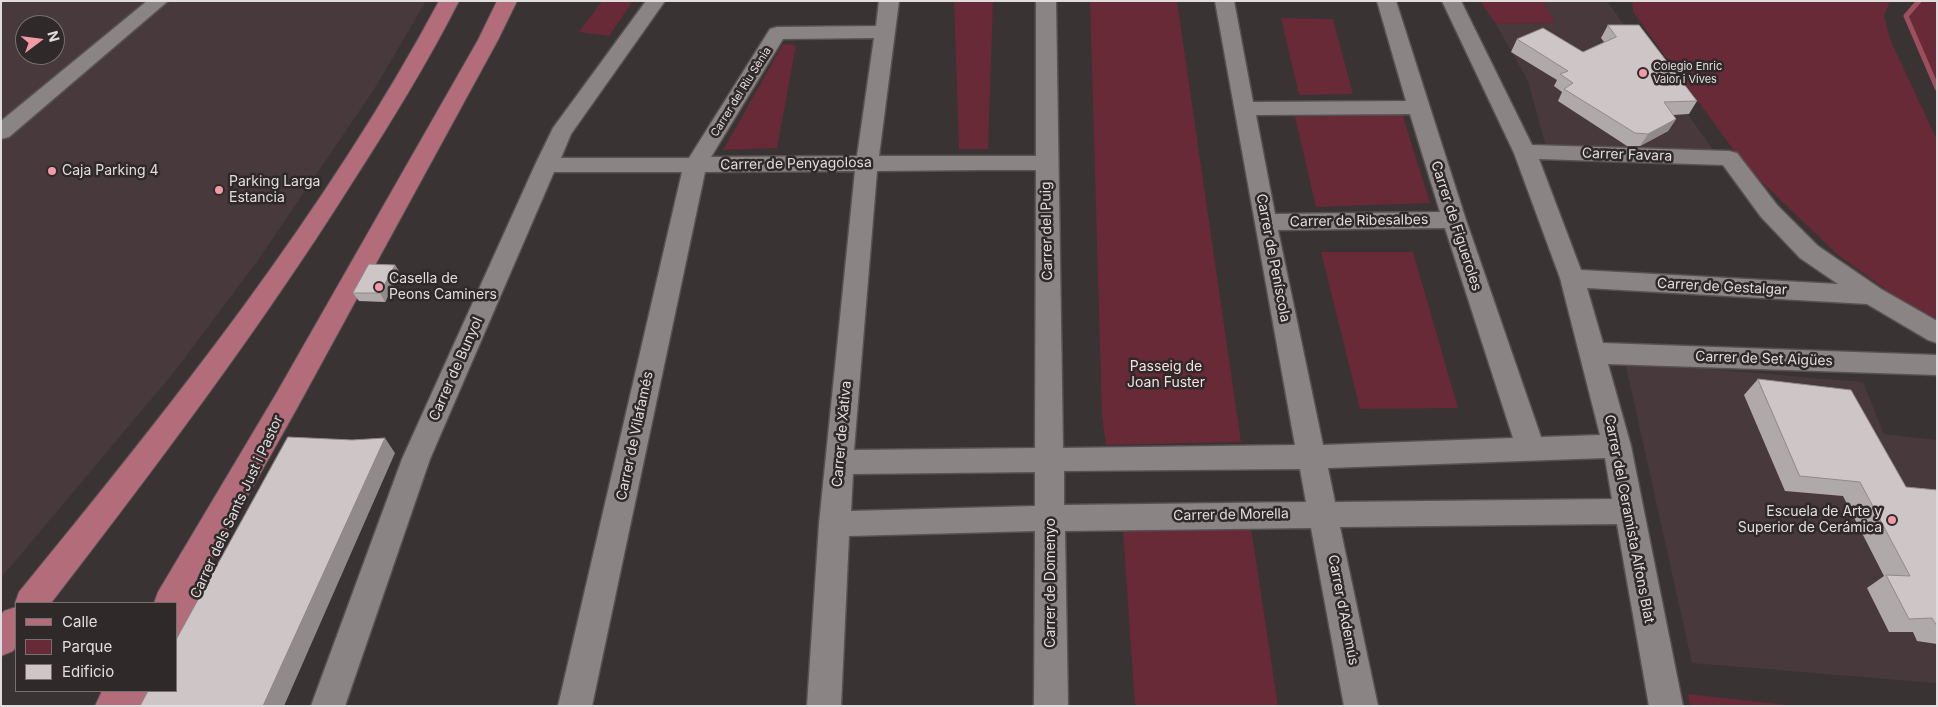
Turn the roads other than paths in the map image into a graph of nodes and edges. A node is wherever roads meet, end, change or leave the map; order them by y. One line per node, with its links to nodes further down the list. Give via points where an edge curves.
1 (159, 1): 15 (street)
2 (449, 1): 38 (main road, via 424,50 320,215 249,319)
3 (507, 1): 12 (main road)
4 (518, 1): 12 (main road)
5 (656, 1): 19 (street, Carrer de Bunyol, via 561,133)
6 (889, 1): 11 (street, Carrer de Xàtiva)
7 (1046, 1): 18 (street, Carrer del Puig)
8 (1224, 1): 14 (street, Carrer de Peníscola)
9 (1386, 1): 13 (street, Carrer de Figueroles)
10 (1452, 1): 16 (street, Carrer del Ceramista Alfons Blat)
11 (886, 32): 17 (street, Carrer de Xàtiva); 20 (street, Carrer del Riu Sènia, via 777,33)
12 (488, 40): 28 (main road)
13 (1418, 107): 14 (street); 21 (street, Carrer de Figueroles)
14 (1245, 109): 22 (street, Carrer de Peníscola)
15 (1, 132)
16 (1525, 153): 23 (street, Carrer del Ceramista Alfons Blat); 24 (street, Carrer Favara, via 1729,158 1769,211 1809,252)
17 (867, 162): 18 (street, Carrer de Penyagolosa); 20 (street, Carrer de Penyagolosa); 33 (street, Carrer de Xàtiva)
18 (1046, 163): 32 (street, Carrer del Puig)
19 (546, 165): 20 (street, Carrer de Penyagolosa); 47 (street, Carrer de Bunyol, via 416,459)
20 (694, 166): 48 (street, Carrer de Vilafamés)
21 (1454, 220): 22 (street, Carrer de Ribesalbes); 30 (street, Carrer de Figueroles)
22 (1265, 222): 31 (street, Carrer de Peníscola)
23 (1572, 278): 24 (street, Carrer de Gestalgar); 26 (street, Carrer del Ceramista Alfons Blat)
24 (1872, 295): 25 (street)
25 (1937, 333)
26 (1592, 353): 27 (street, Carrer de Set Aigües); 29 (street, Carrer del Ceramista Alfons Blat)
27 (1937, 365)
28 (286, 402): 39 (main road, Carrer dels Sants Just i Pastor); 41 (main road, Carrer dels Sants Just i Pastor, via 216,557)
29 (1617, 446): 30 (street); 34 (street, Carrer del Ceramista Alfons Blat)
30 (1531, 449): 31 (street)
31 (1312, 457): 32 (street); 35 (street, Carrer de Peníscola)
32 (1050, 460): 33 (street); 36 (street, Carrer de Domenyo)
33 (839, 462): 37 (street, Carrer de Xàtiva)
34 (1628, 511): 35 (street, Carrer de Morella); 52 (street, Carrer del Ceramista Alfons Blat)
35 (1324, 514): 36 (street, Carrer de Morella); 51 (street, Carrer d'Ademús)
36 (1051, 518): 37 (street, Carrer de Morella); 50 (street, Carrer de Domenyo)
37 (834, 524): 49 (street, Carrer de Xàtiva)
38 (32, 602)
39 (171, 602)
40 (15, 623): 42 (main road)
41 (178, 627)
42 (1, 640)
43 (120, 692): 45 (main road)
44 (143, 692): 46 (main road)
45 (112, 706)
46 (136, 706)
47 (328, 706)
48 (576, 706)
49 (824, 706)
50 (1052, 706)
51 (1361, 706)
52 (1666, 706)

